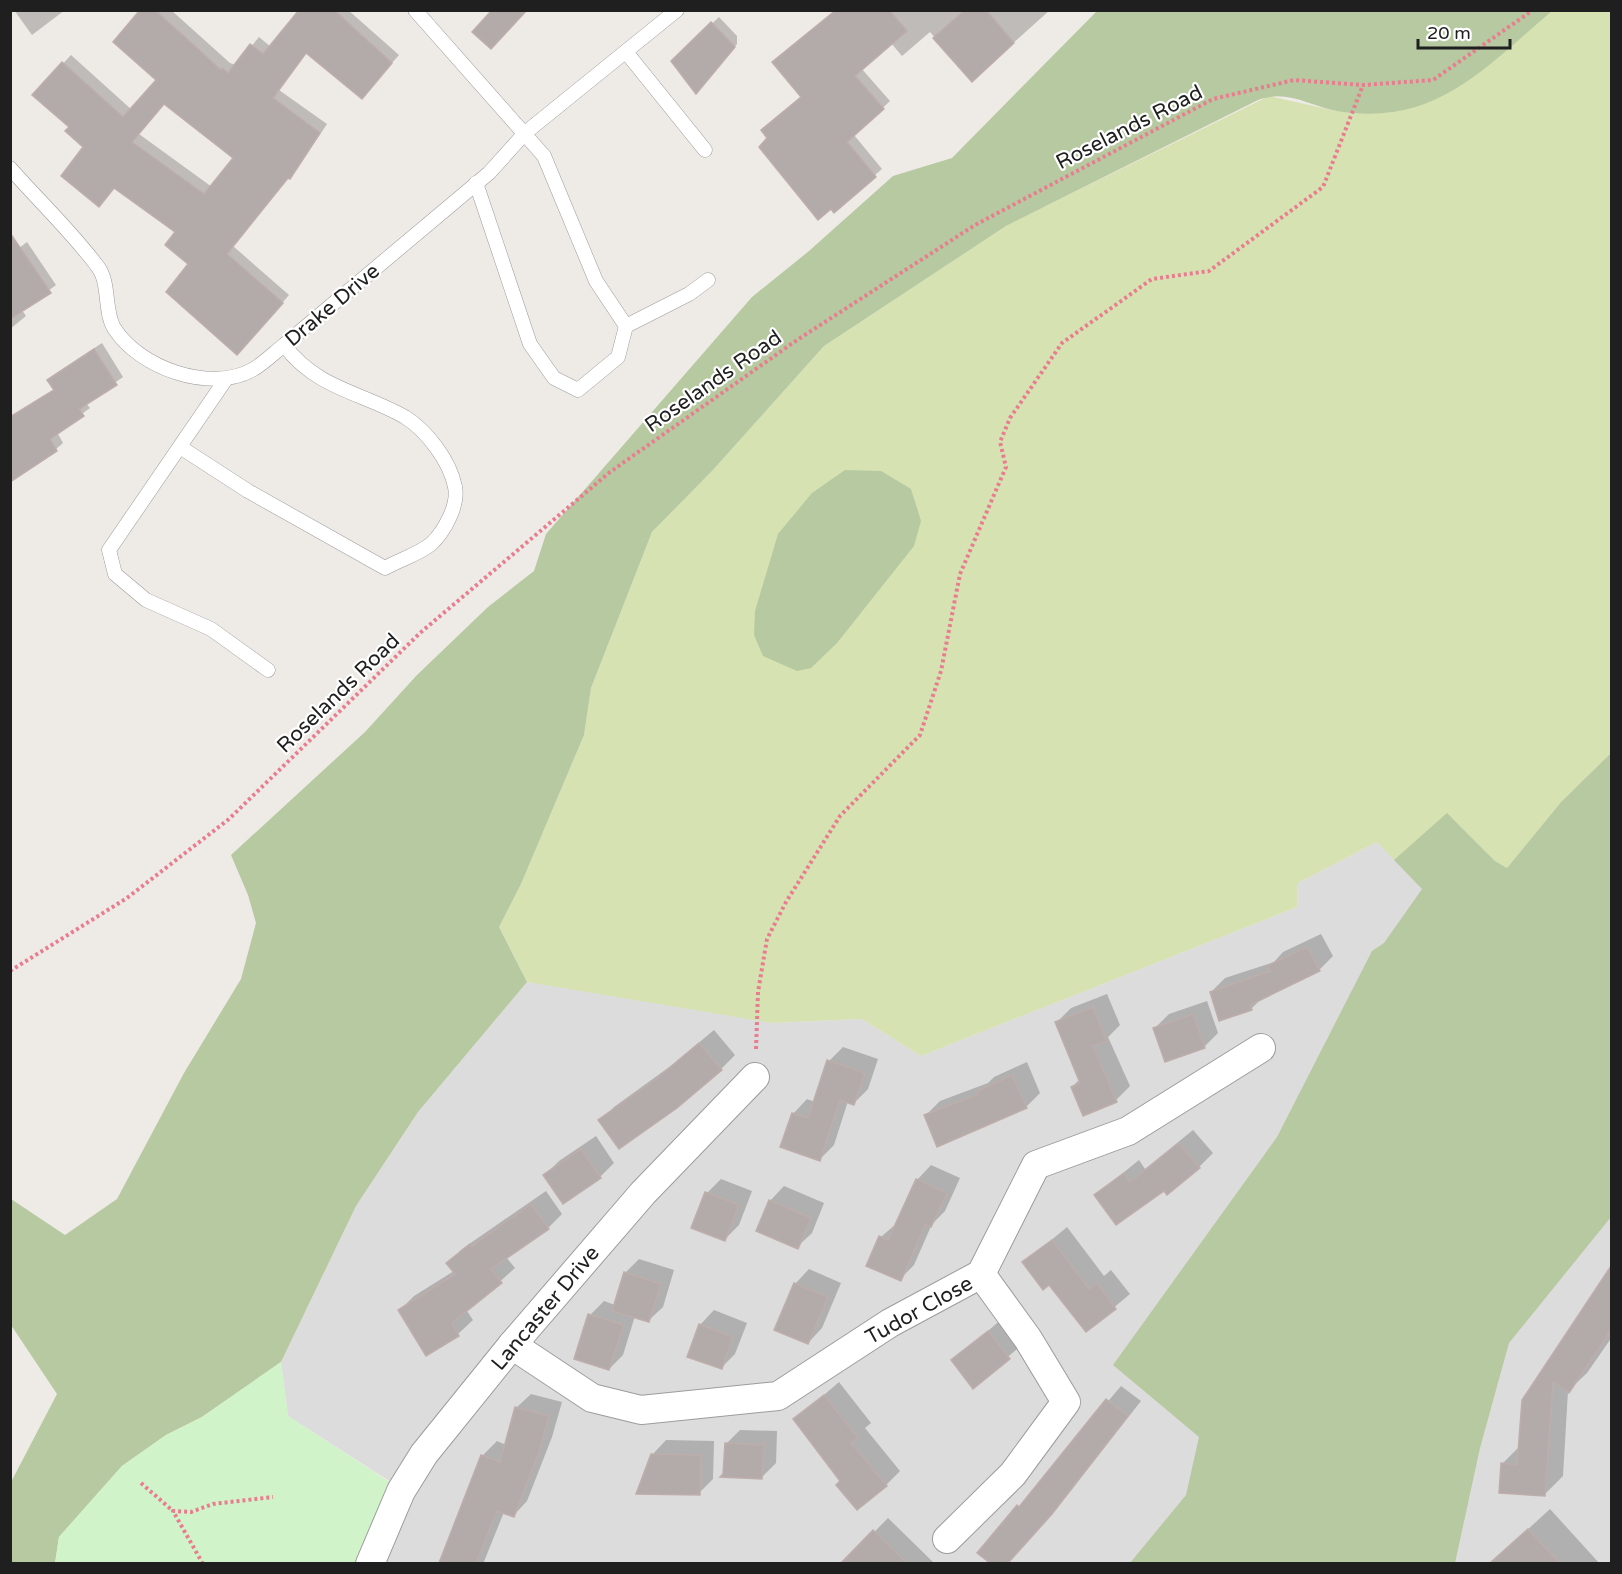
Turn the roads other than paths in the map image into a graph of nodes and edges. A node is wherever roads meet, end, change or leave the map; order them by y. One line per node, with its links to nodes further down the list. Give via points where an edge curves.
1 (415, 10): 4 (lane)
2 (677, 10): 3 (lane, Drake Drive)
3 (626, 52): 4 (lane, Drake Drive); 5 (lane)
4 (525, 133): 7 (lane, Drake Drive); 9 (lane, via 544,156 596,281)
5 (705, 150)
6 (10, 168): 11 (lane, Drake Drive, via 100,269 113,327 135,352 170,370)
7 (476, 183): 9 (lane, via 530,344 554,378 578,390 618,357); 10 (lane, Drake Drive)
8 (708, 280): 9 (lane)
9 (626, 326)
10 (284, 345): 11 (lane, Drake Drive, via 252,370); 12 (lane, via 313,375 406,418 436,446 456,488 451,516 430,544 386,567 248,491)
11 (226, 379): 12 (lane)
12 (180, 447): 13 (lane, via 109,550 115,574 147,600 211,629)
13 (268, 670)
14 (1261, 1048): 16 (street, Tudor Close, via 1128,1131 1036,1165)
15 (755, 1077): 17 (street, Lancaster Drive, via 643,1193)
16 (981, 1275): 17 (street, Tudor Close, via 890,1323 778,1396 641,1410 592,1398); 18 (street, via 1066,1402 1013,1474)
17 (512, 1346): 19 (street, Lancaster Drive, via 418,1463 401,1491)
18 (947, 1539)
19 (370, 1563)

